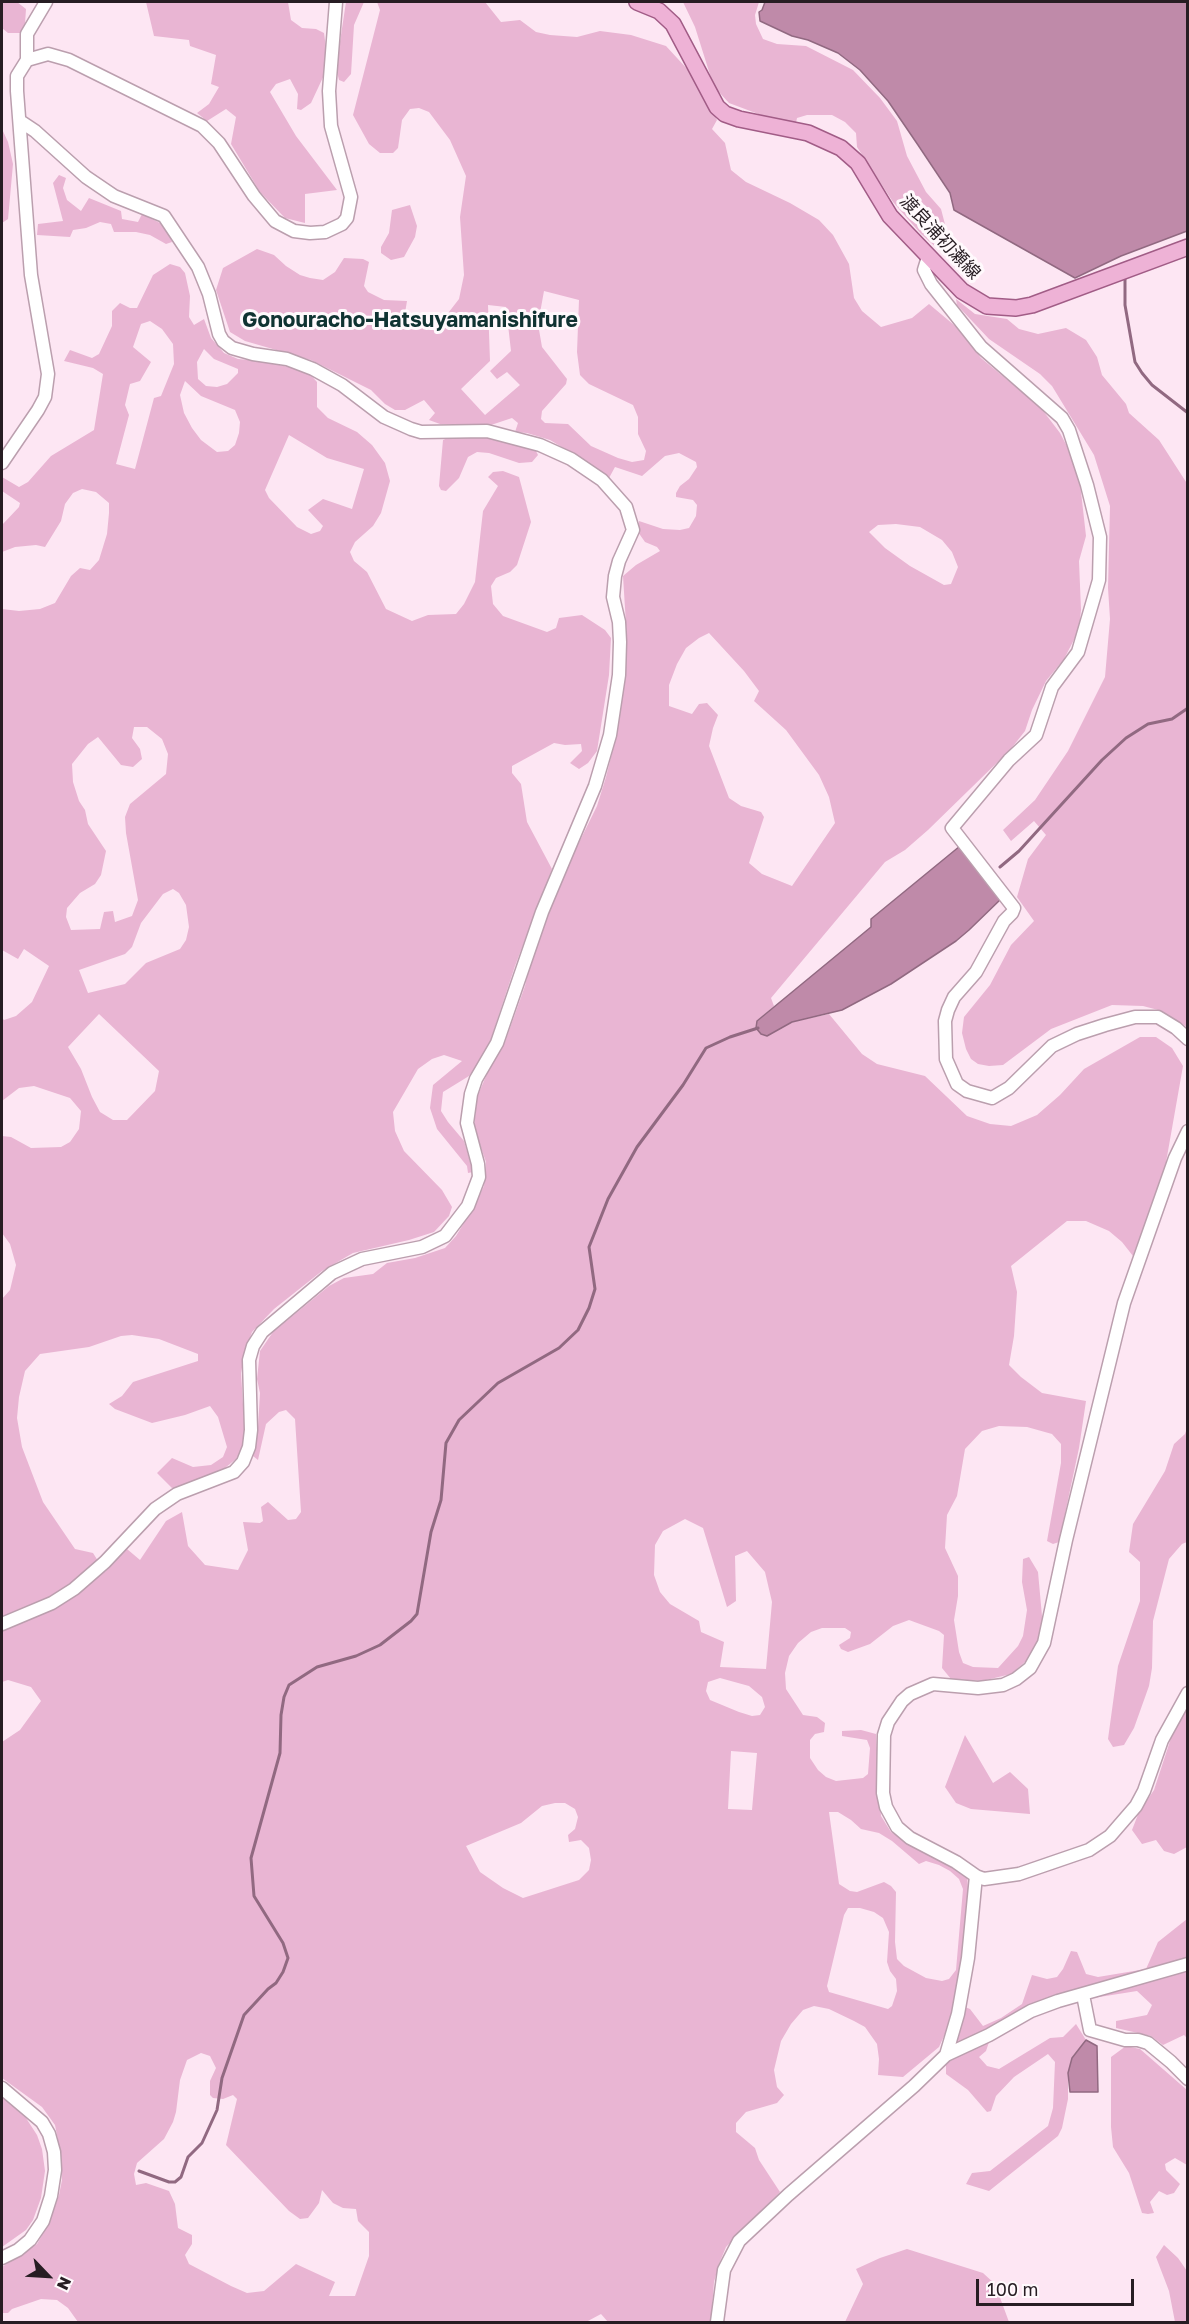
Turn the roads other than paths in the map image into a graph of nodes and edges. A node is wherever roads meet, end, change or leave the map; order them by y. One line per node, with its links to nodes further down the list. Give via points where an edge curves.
1 (46, 2): 4 (street, via 27,34)
2 (336, 2): 4 (street, via 329,91 331,126 351,197 342,224 325,232 294,231 275,221 219,143 202,126 69,60 48,54)
3 (637, 2): 7 (main road, 渡良浦初瀬線, via 659,11 673,24 717,107 739,119 808,133 841,148 858,163 890,216)
4 (27, 60): 5 (street, via 17,76)
5 (20, 121): 8 (street, via 31,275 48,374 45,397); 11 (street, via 114,196 164,216 198,267 219,334 232,348 287,359 313,369 384,417 411,429 487,431 540,445 578,463 602,480 626,507 633,530 615,576 619,675 610,735 595,786 542,912 497,1044 471,1094 467,1123 479,1177 468,1206 445,1236 422,1247 362,1259 332,1273 262,1332 249,1360 251,1430 243,1462 234,1472 177,1494 155,1509 74,1589)
6 (1188, 247): 7 (main road, 渡良浦初瀬線, via 1069,293 1016,308 987,306 975,300)
7 (928, 257): 9 (street, via 924,270 931,284 981,347 1062,418 1087,485 1100,537 1099,580 1078,652 1052,687 1036,735 1009,760 952,828 1014,908 948,1010 946,1059 957,1083 967,1091 992,1098 1009,1088 1052,1046 1106,1025 1135,1017 1158,1017)
8 (2, 463)
9 (1188, 1039)
10 (1188, 1131): 13 (street, via 1124,1303 1044,1643 1037,1657 1023,1674 1003,1685 978,1688 933,1684 920,1689 902,1701 884,1735 883,1793 897,1827)
11 (2, 1624)
12 (1188, 1693): 13 (street, via 1162,1740 1136,1806 1110,1836 1089,1850 1019,1874 996,1879)
13 (976, 1876): 16 (street, via 968,1958)
14 (1188, 1964): 15 (street)
15 (1083, 1995): 16 (street, via 1031,2011); 17 (street, via 1090,2030 1148,2043)
16 (946, 2055): 20 (street, via 739,2241 724,2270)
17 (1188, 2079)
18 (2, 2088): 19 (street, via 42,2122 54,2152 55,2170 42,2221 30,2240)
19 (2, 2258)
20 (717, 2322)

